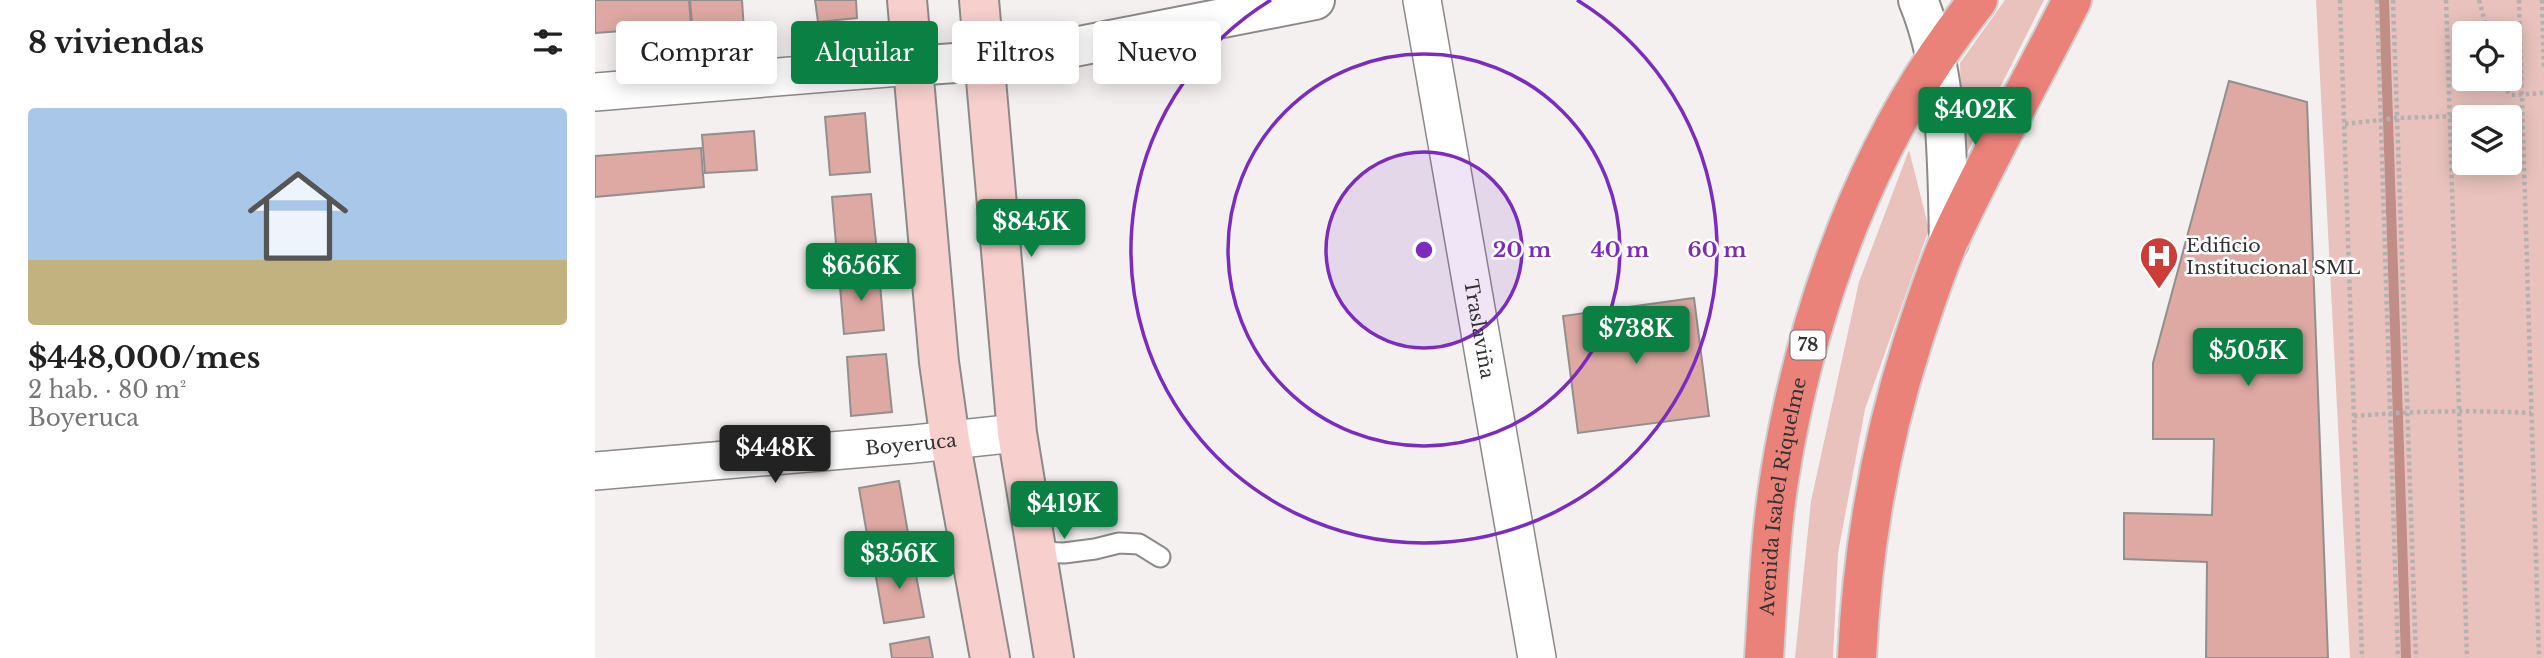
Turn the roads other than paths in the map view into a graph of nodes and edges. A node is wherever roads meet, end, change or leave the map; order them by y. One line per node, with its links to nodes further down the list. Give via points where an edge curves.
1 (907, 0): 8 (main road)
2 (979, 0): 9 (main road)
3 (1315, 0): 10 (street)
4 (1422, 0): 24 (street, Traslaviña)
5 (1917, 0): 11 (street)
6 (1978, 0): 11 (highway, Avenida Isabel Riquelme / 78)
7 (2072, 0): 16 (highway)
8 (909, 21)
9 (981, 21)
10 (1079, 46)
11 (1937, 56): 16 (street); 25 (highway, Avenida Isabel Riquelme / 78, via 1882,153 1851,220 1807,350 1779,475)
12 (791, 76): 15 (street)
13 (914, 84): 18 (main road, via 931,291)
14 (986, 84): 17 (main road)
15 (595, 92)
16 (1949, 242): 26 (highway, via 1923,309 1886,437 1865,554)
17 (1017, 433): 18 (street, Boyeruca); 20 (main road)
18 (950, 440): 19 (street, Boyeruca); 22 (main road)
19 (595, 471)
20 (1036, 552): 21 (lane, via 1139,544); 23 (main road)
21 (1160, 557)
22 (990, 658)
23 (1054, 658)
24 (1537, 658)
25 (1764, 658)
26 (1857, 658)

